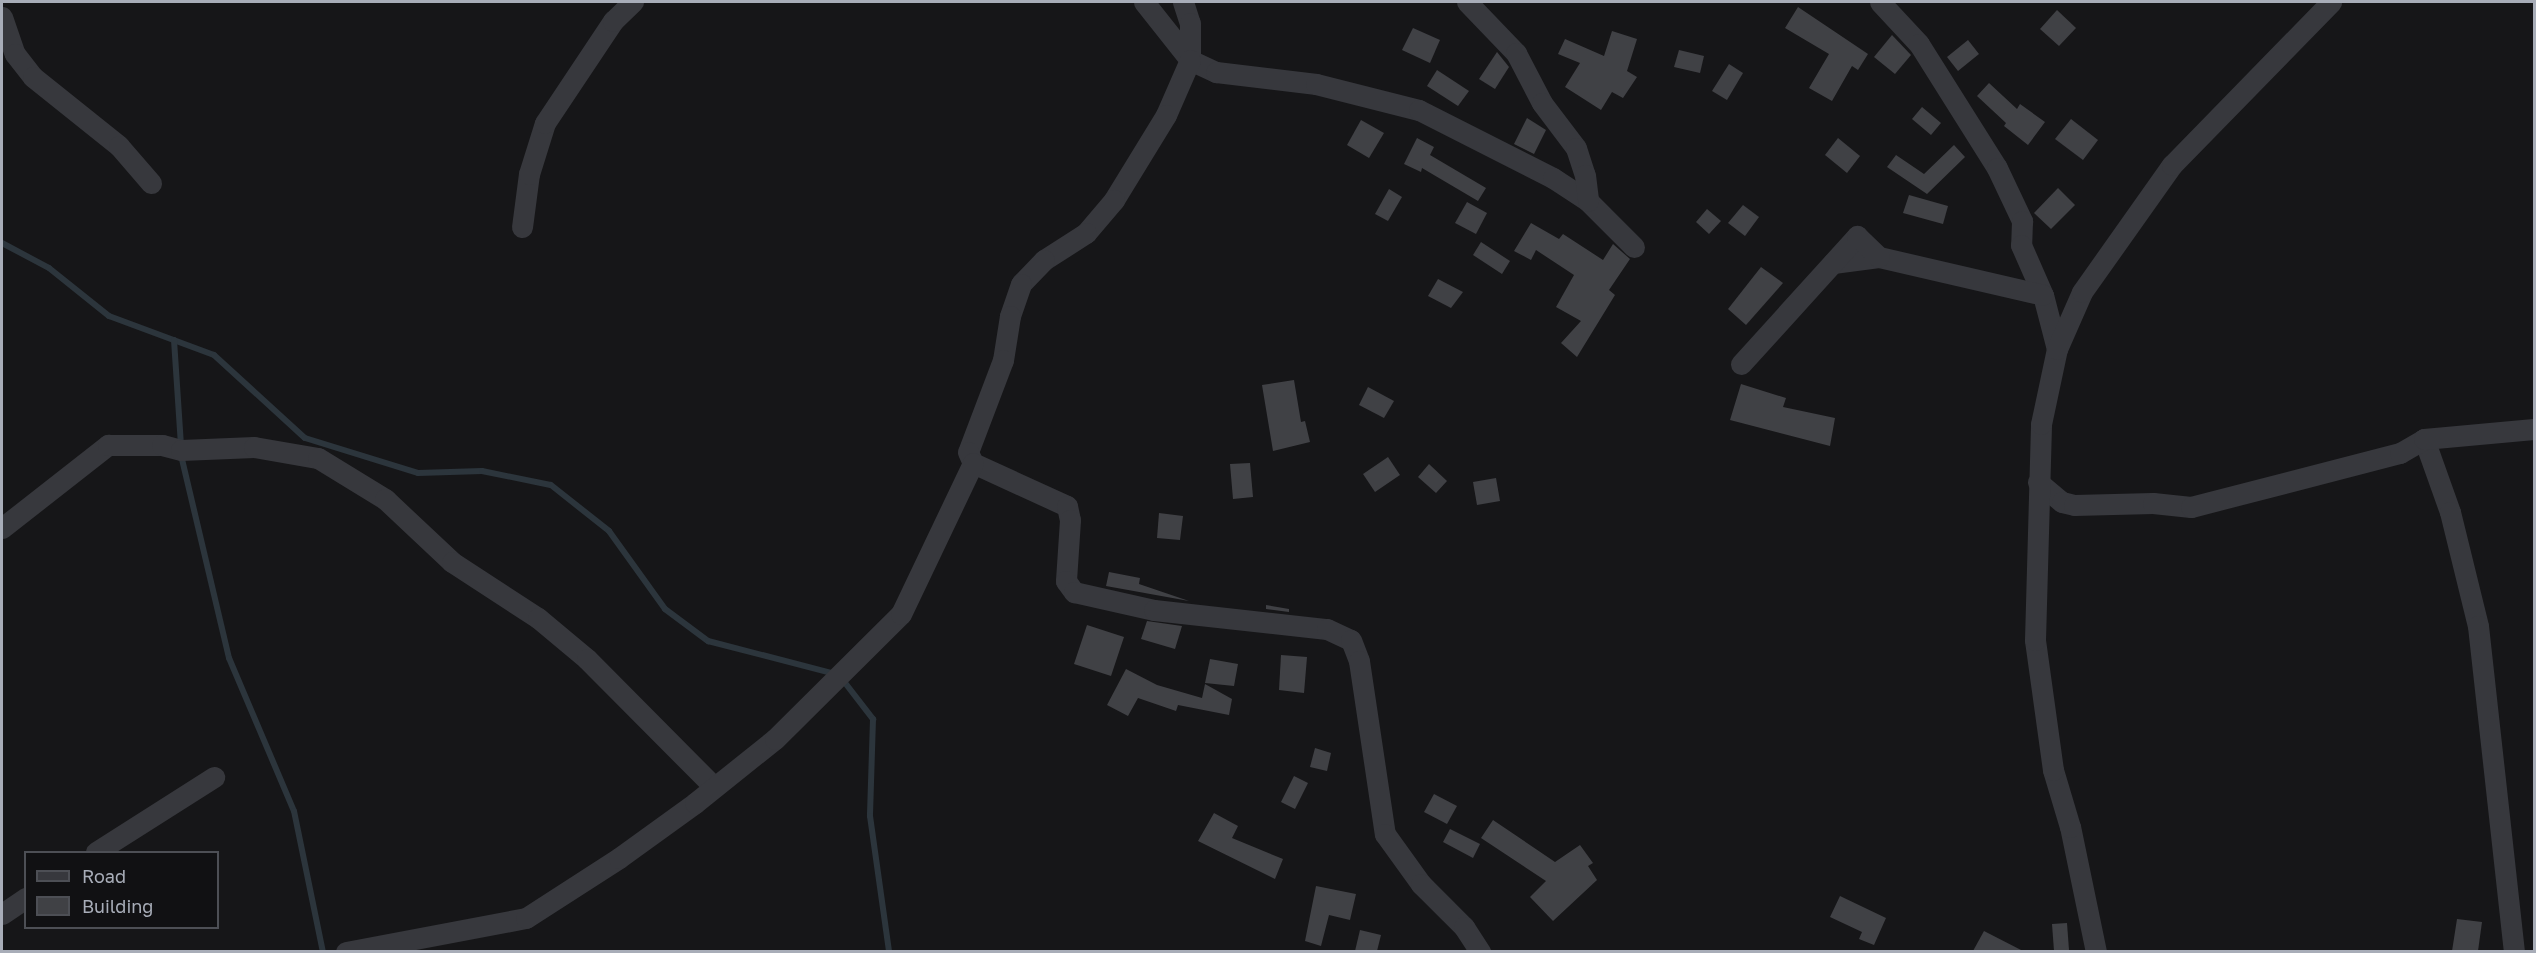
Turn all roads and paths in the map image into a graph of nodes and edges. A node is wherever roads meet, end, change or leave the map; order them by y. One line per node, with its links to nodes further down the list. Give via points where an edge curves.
1 (633, 2): 11 (street, via 613,21 545,123 529,174)
2 (1144, 2): 8 (street)
3 (1183, 2): 8 (street, via 1190,22)
4 (1467, 2): 10 (street, via 1516,53 1542,103 1576,148)
5 (1880, 2): 13 (street, via 1919,44 1997,168 2022,221 2021,245)
6 (2329, 2): 14 (street, via 2172,165 2082,292)
7 (2, 17): 9 (street, via 15,54 33,77 119,146)
8 (1190, 60): 10 (street, via 1216,72 1316,84 1419,110 1553,178); 18 (street, via 1167,115 1114,200 1086,233 1044,260 1021,284 1010,316 1003,360 968,452)
9 (151, 183)
10 (1588, 201): 12 (street)
11 (522, 227)
12 (1634, 247)
13 (2043, 296): 14 (street); 15 (street, via 1878,258 1857,236)
14 (2057, 349): 19 (street, via 2041,424)
15 (1741, 364)
16 (2535, 429): 17 (street)
17 (2424, 438): 19 (street, via 2400,453 2191,507 2153,503 2074,506 2062,502); 29 (street, via 2450,512 2478,626)
18 (973, 463): 22 (street, via 901,614 775,739); 27 (street, via 1067,506 1070,520 1066,580 1074,592 1154,610 1327,629 1351,640 1359,661 1385,834 1421,884 1464,927)
19 (2038, 482): 28 (street, via 2035,640 2040,693 2053,770 2070,827)
20 (2, 528): 22 (street, via 108,445 162,445 181,450 254,447 318,458 385,499 452,562 538,618 579,652)
21 (214, 777): 23 (street)
22 (714, 788): 26 (street, via 620,858 526,918)
23 (98, 851)
24 (24, 899): 25 (street)
25 (2, 914)
26 (346, 951)
27 (1480, 951)
28 (2096, 951)
29 (2514, 951)

